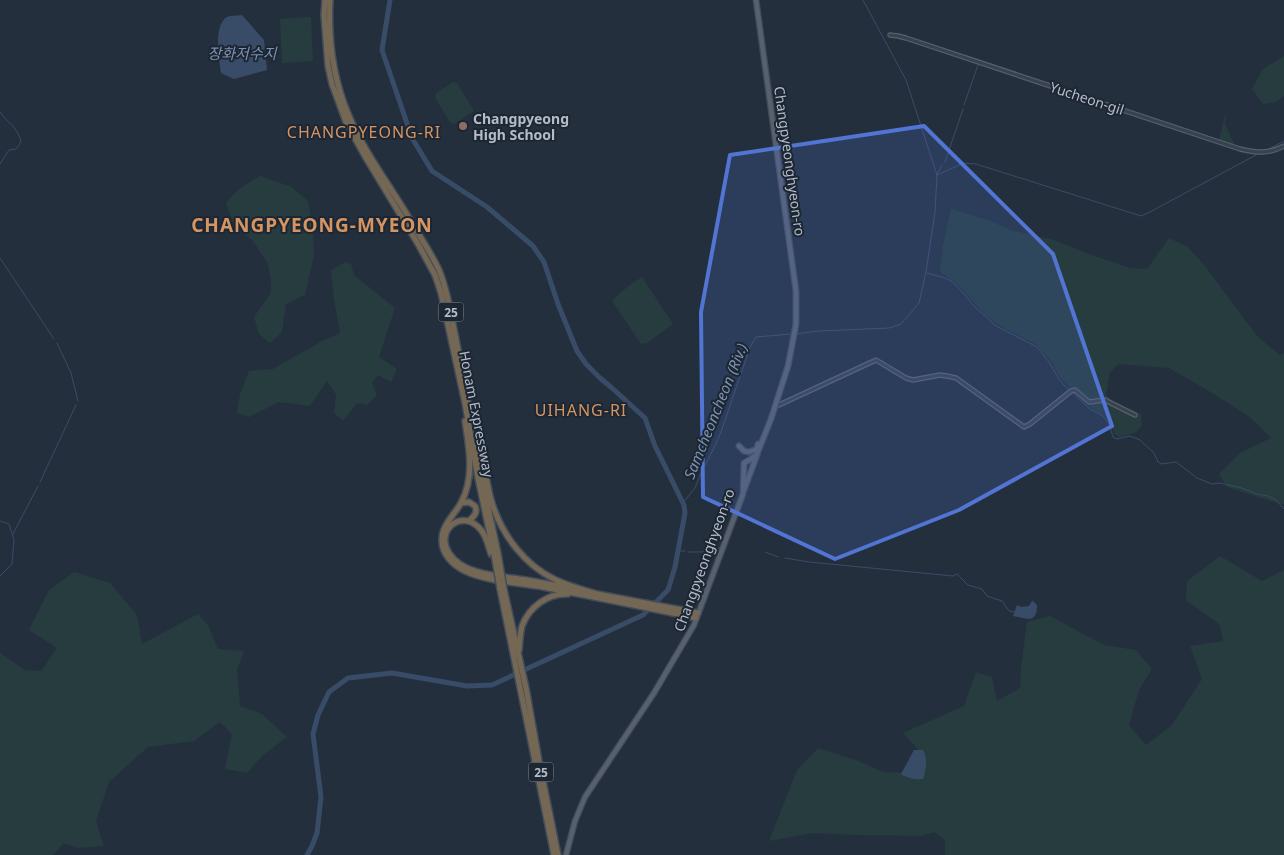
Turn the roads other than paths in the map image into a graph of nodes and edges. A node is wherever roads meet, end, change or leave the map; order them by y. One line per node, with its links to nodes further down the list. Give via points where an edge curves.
1 (326, 0): 5 (highway, Honam Expressway / 25, via 324,15)
2 (330, 0): 5 (highway, Honam Expressway / 25)
3 (756, 0): 9 (main road, Changpyeonghyeon-ro, via 796,291 794,343)
4 (890, 35): 7 (street, Yucheon-gil, via 1250,152 1274,151)
5 (331, 65): 6 (highway, Honam Expressway / 25, via 332,84)
6 (339, 96): 8 (highway, Honam Expressway / 25, via 346,122 435,274); 12 (highway, Honam Expressway / 25, via 438,270 450,310)
7 (1284, 146)
8 (465, 403): 16 (highway, via 470,469 467,492); 18 (highway, Honam Expressway / 25)
9 (776, 405): 10 (street, via 876,360 913,380 940,375 956,378 1024,427 1075,390 1089,402 1105,400); 11 (main road, Changpyeonghyeon-ro)
10 (1135, 415)
11 (768, 428): 13 (main road, via 757,449 749,452); 14 (main road, Changpyeonghyeon-ro)
12 (476, 446): 18 (highway, Honam Expressway / 25); 19 (highway, via 500,524 519,552 542,572)
13 (739, 446)
14 (759, 449): 15 (main road); 15 (main road, Changpyeonghyeon-ro, via 751,460 744,463)
15 (743, 494): 20 (main road, Changpyeonghyeon-ro)
16 (461, 503): 17 (highway, via 469,502 475,506 475,516); 19 (highway, via 441,538 450,561 465,571 485,577)
17 (469, 521): 18 (highway, via 482,530); 19 (highway, via 457,521 445,538 448,552 470,569)
18 (494, 554): 21 (highway, Honam Expressway / 25, bridge)
19 (594, 595): 20 (highway, via 663,611); 20 (highway, via 633,600); 21 (highway, via 554,595 540,602 522,626)
20 (697, 615): 25 (main road, Changpyeonghyeon-ro, via 665,675 585,797)
21 (516, 657): 22 (highway, Honam Expressway / 25)
22 (524, 689): 23 (highway, Honam Expressway / 25); 24 (highway, Honam Expressway / 25)
23 (554, 855)
24 (558, 855)
25 (566, 855)

